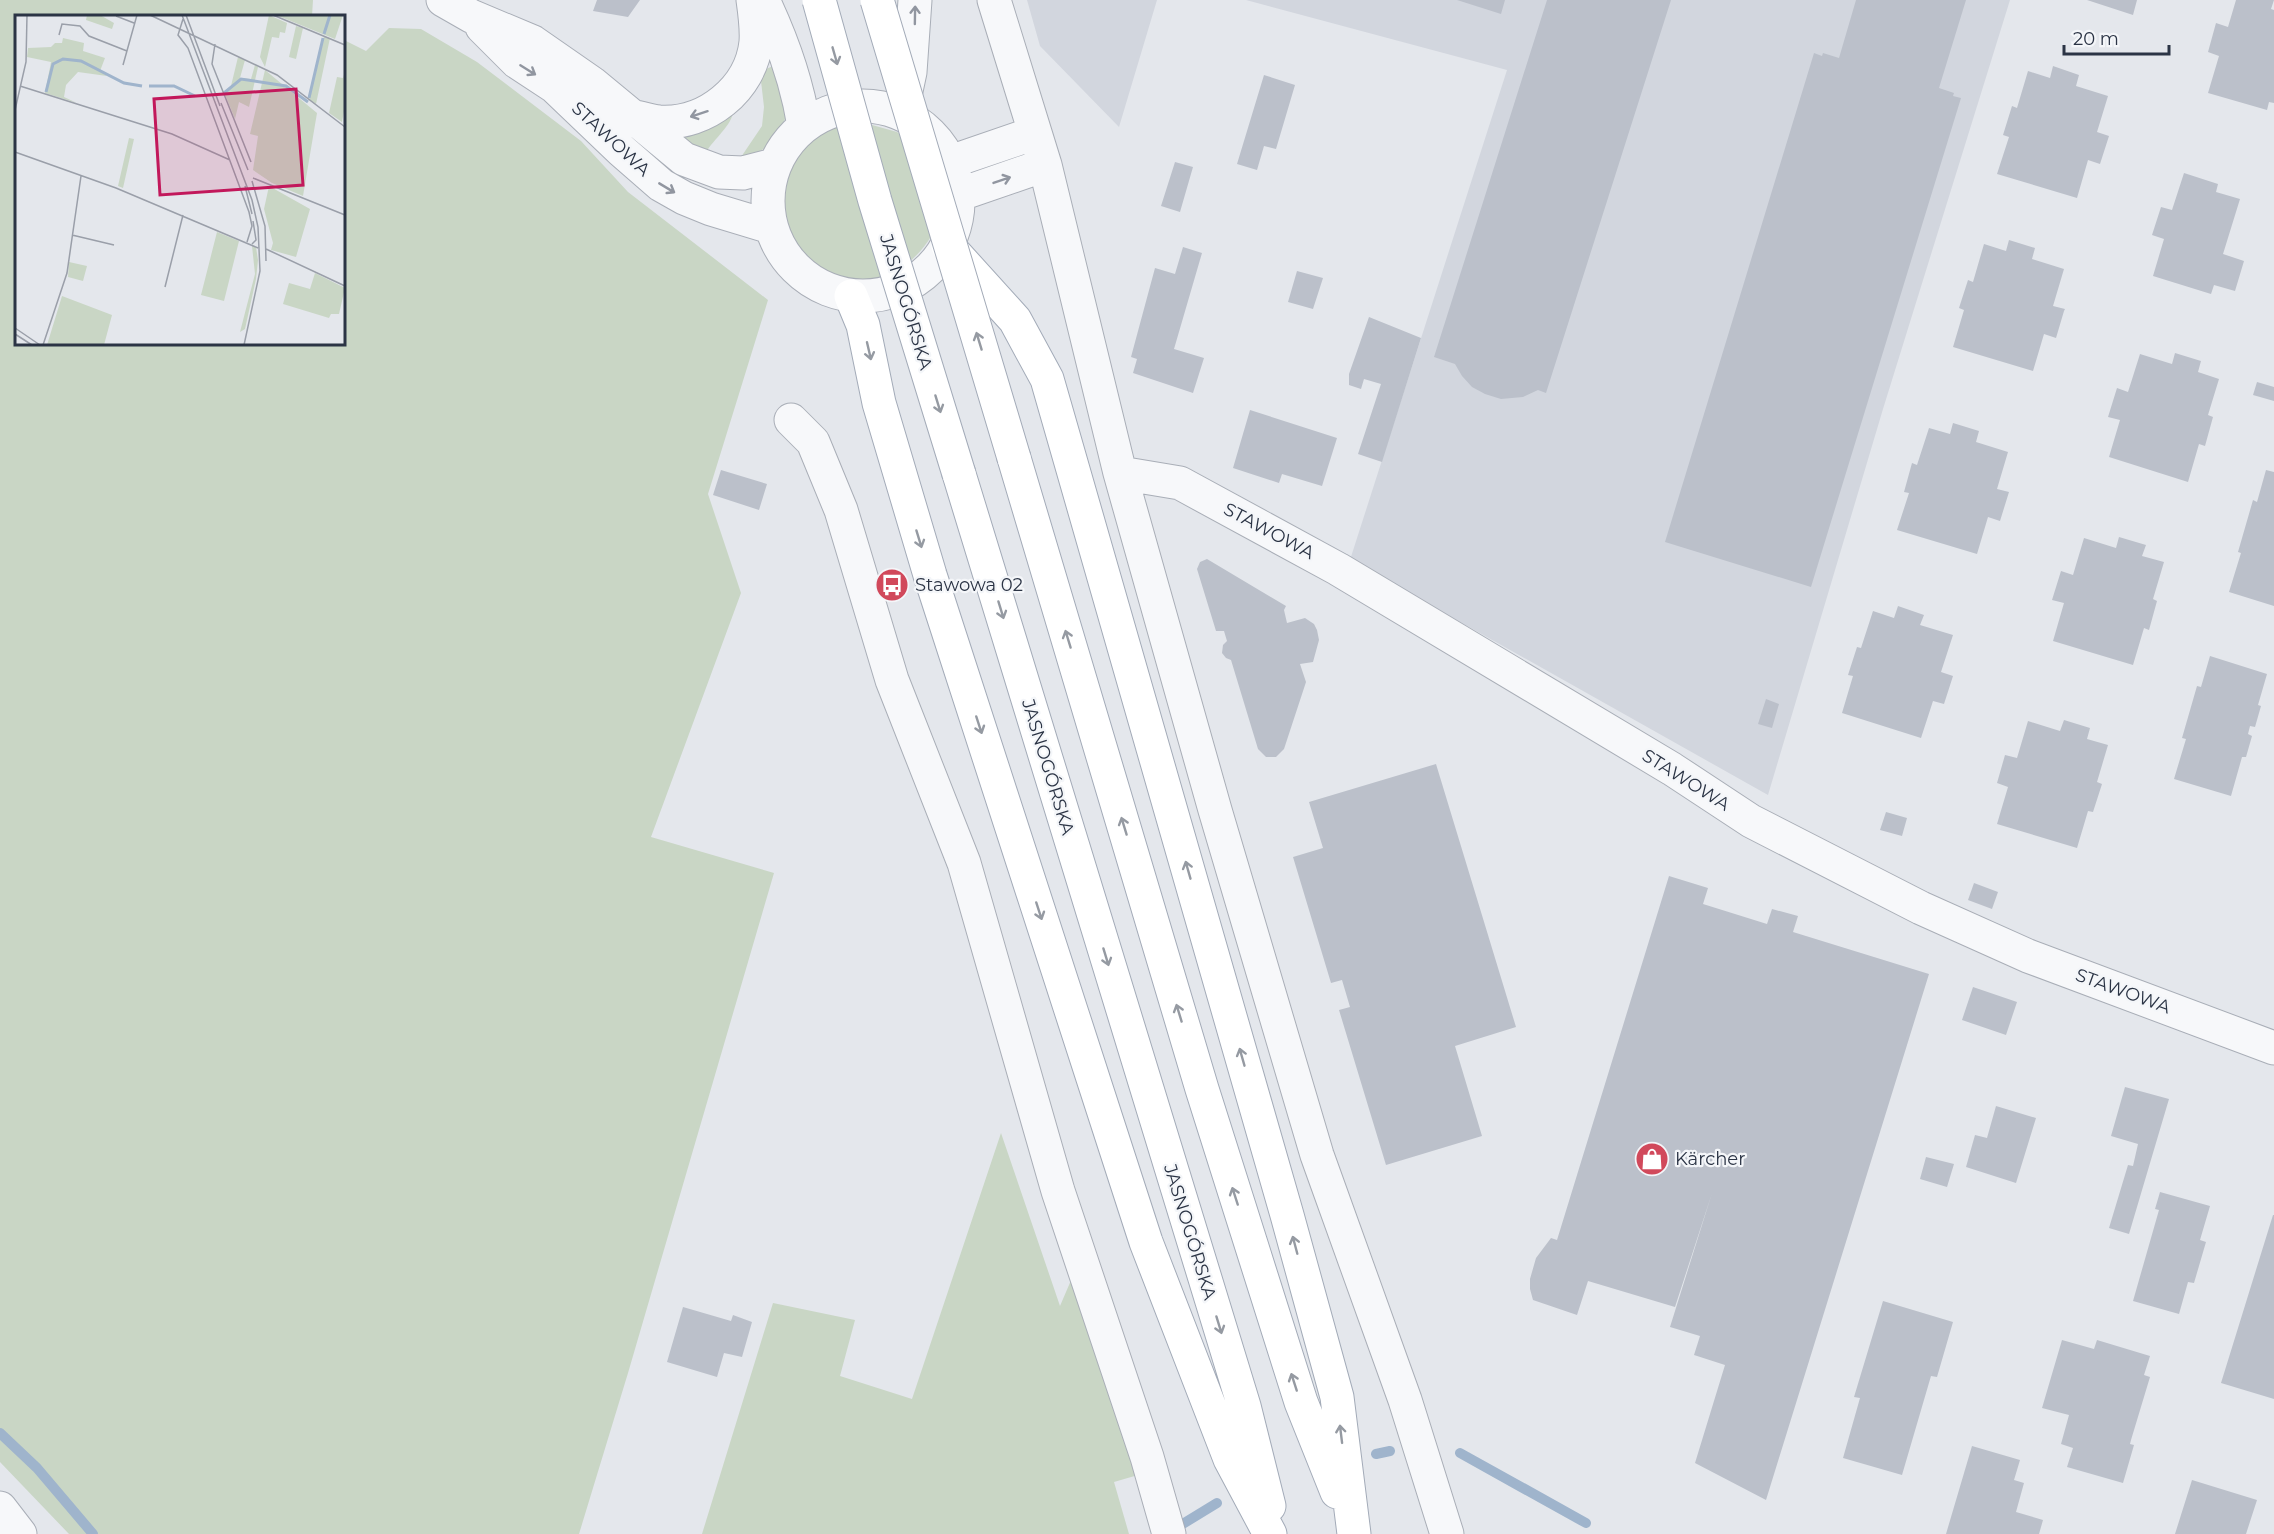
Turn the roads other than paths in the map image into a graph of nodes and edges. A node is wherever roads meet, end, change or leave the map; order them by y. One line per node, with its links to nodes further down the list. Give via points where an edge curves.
1 (753, 0): 9 (street, STAWOWA, one-way to 9, via 754,53 731,95 706,112 677,121)
2 (763, 0): 10 (street, via 777,30)
3 (819, 0): 26 (main road, JASNOGÓRSKA, one-way to 26, bridge, via 875,201 1244,1406)
4 (877, 0): 27 (main road, one-way to 4, bridge, via 1301,1402 1202,1089)
5 (915, 0): 8 (street, one-way to 5, via 910,72)
6 (994, 0): 11 (street)
7 (457, 8): 9 (street, STAWOWA, via 533,42); 16 (street, STAWOWA, one-way to 16, via 516,62 555,87 661,184 711,209)
8 (902, 113): 10 (street, via 877,106 851,106 826,113); 12 (street, via 940,144)
9 (632, 116): 13 (street, STAWOWA, via 684,159 719,172 742,173)
10 (804, 126): 13 (street, via 792,136)
11 (1035, 133): 12 (street); 14 (street)
12 (950, 162): 15 (street)
13 (774, 165): 16 (street, via 768,198)
14 (1045, 165): 15 (street, one-way to 14); 20 (street)
15 (958, 195): 17 (street, via 959,210)
16 (771, 227): 18 (street, via 782,252 798,270 817,286)
17 (948, 246): 18 (street, via 930,270 907,286 879,296); 27 (main road, one-way to 17, via 1334,1386 1047,379 1015,320)
18 (851, 296): 25 (main road, one-way to 25, via 863,325 879,403 930,575 1146,1242 1230,1459)
19 (791, 420): 24 (street, via 813,442 841,510 892,680 964,863 1058,1191 1148,1457)
20 (1120, 473): 21 (street, STAWOWA, via 1180,483 1338,569 1751,821 1922,908 2028,956); 28 (street, via 1317,1155 1405,1400)
21 (2274, 1048)
22 (0, 1508): 23 (street)
23 (20, 1534)
24 (1169, 1534)
25 (1270, 1534)
26 (1276, 1534)
27 (1354, 1534)
28 (1446, 1534)

